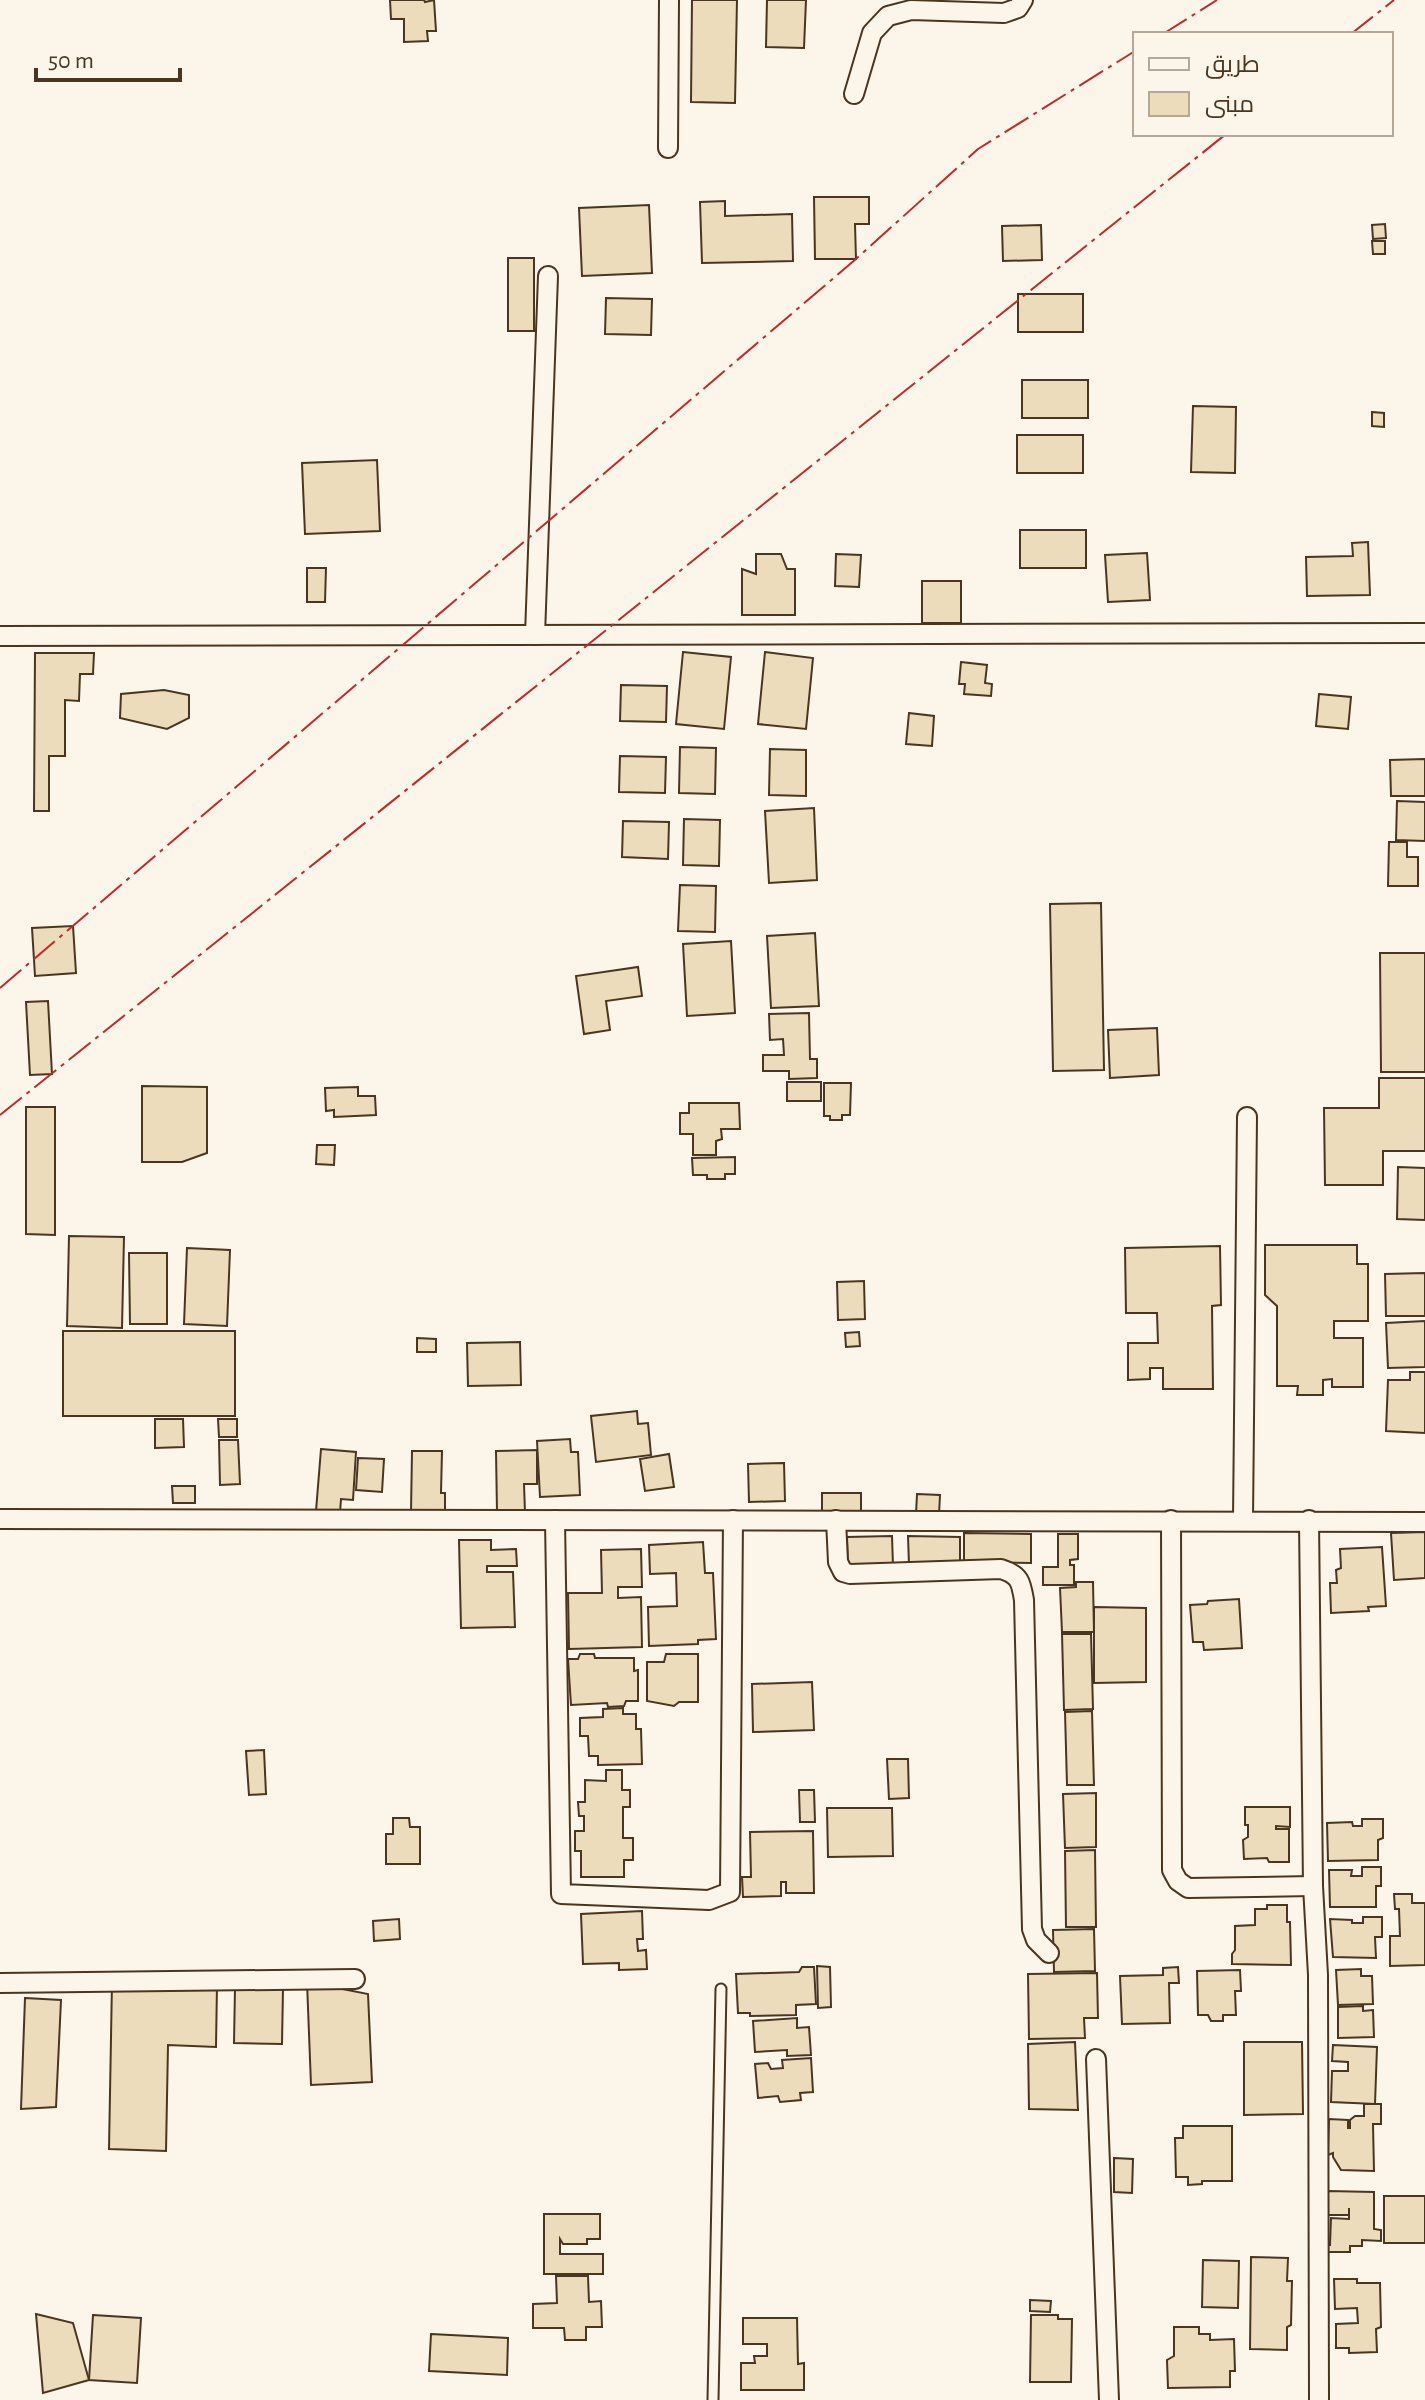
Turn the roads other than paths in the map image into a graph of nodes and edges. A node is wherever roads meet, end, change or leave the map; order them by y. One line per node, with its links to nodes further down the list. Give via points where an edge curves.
1 (669, 0): 4 (street)
2 (1023, 0): 3 (street, via 1004,13 911,10 888,16 872,33)
3 (854, 94)
4 (668, 148)
5 (548, 276): 7 (street)
6 (1425, 633): 7 (street)
7 (535, 635): 8 (street)
8 (0, 636)
9 (1247, 1117): 15 (street)
10 (0, 1519): 11 (street)
11 (555, 1520): 12 (street); 12 (street, via 561,1894 709,1900 730,1892)
12 (733, 1520): 13 (street)
13 (836, 1520): 14 (street); 19 (street, via 843,1572 1001,1569 1019,1580 1024,1600 1032,1929)
14 (1171, 1520): 15 (street); 18 (street, via 1172,1870 1188,1888)
15 (1243, 1520): 16 (street)
16 (1309, 1520): 17 (street); 18 (street)
17 (1425, 1522)
18 (1313, 1886): 26 (street)
19 (1049, 1953)
20 (355, 1979): 21 (street)
21 (0, 1983)
22 (721, 1989): 24 (lane)
23 (1096, 2059): 25 (street)
24 (713, 2400)
25 (1109, 2400)
26 (1319, 2400)

